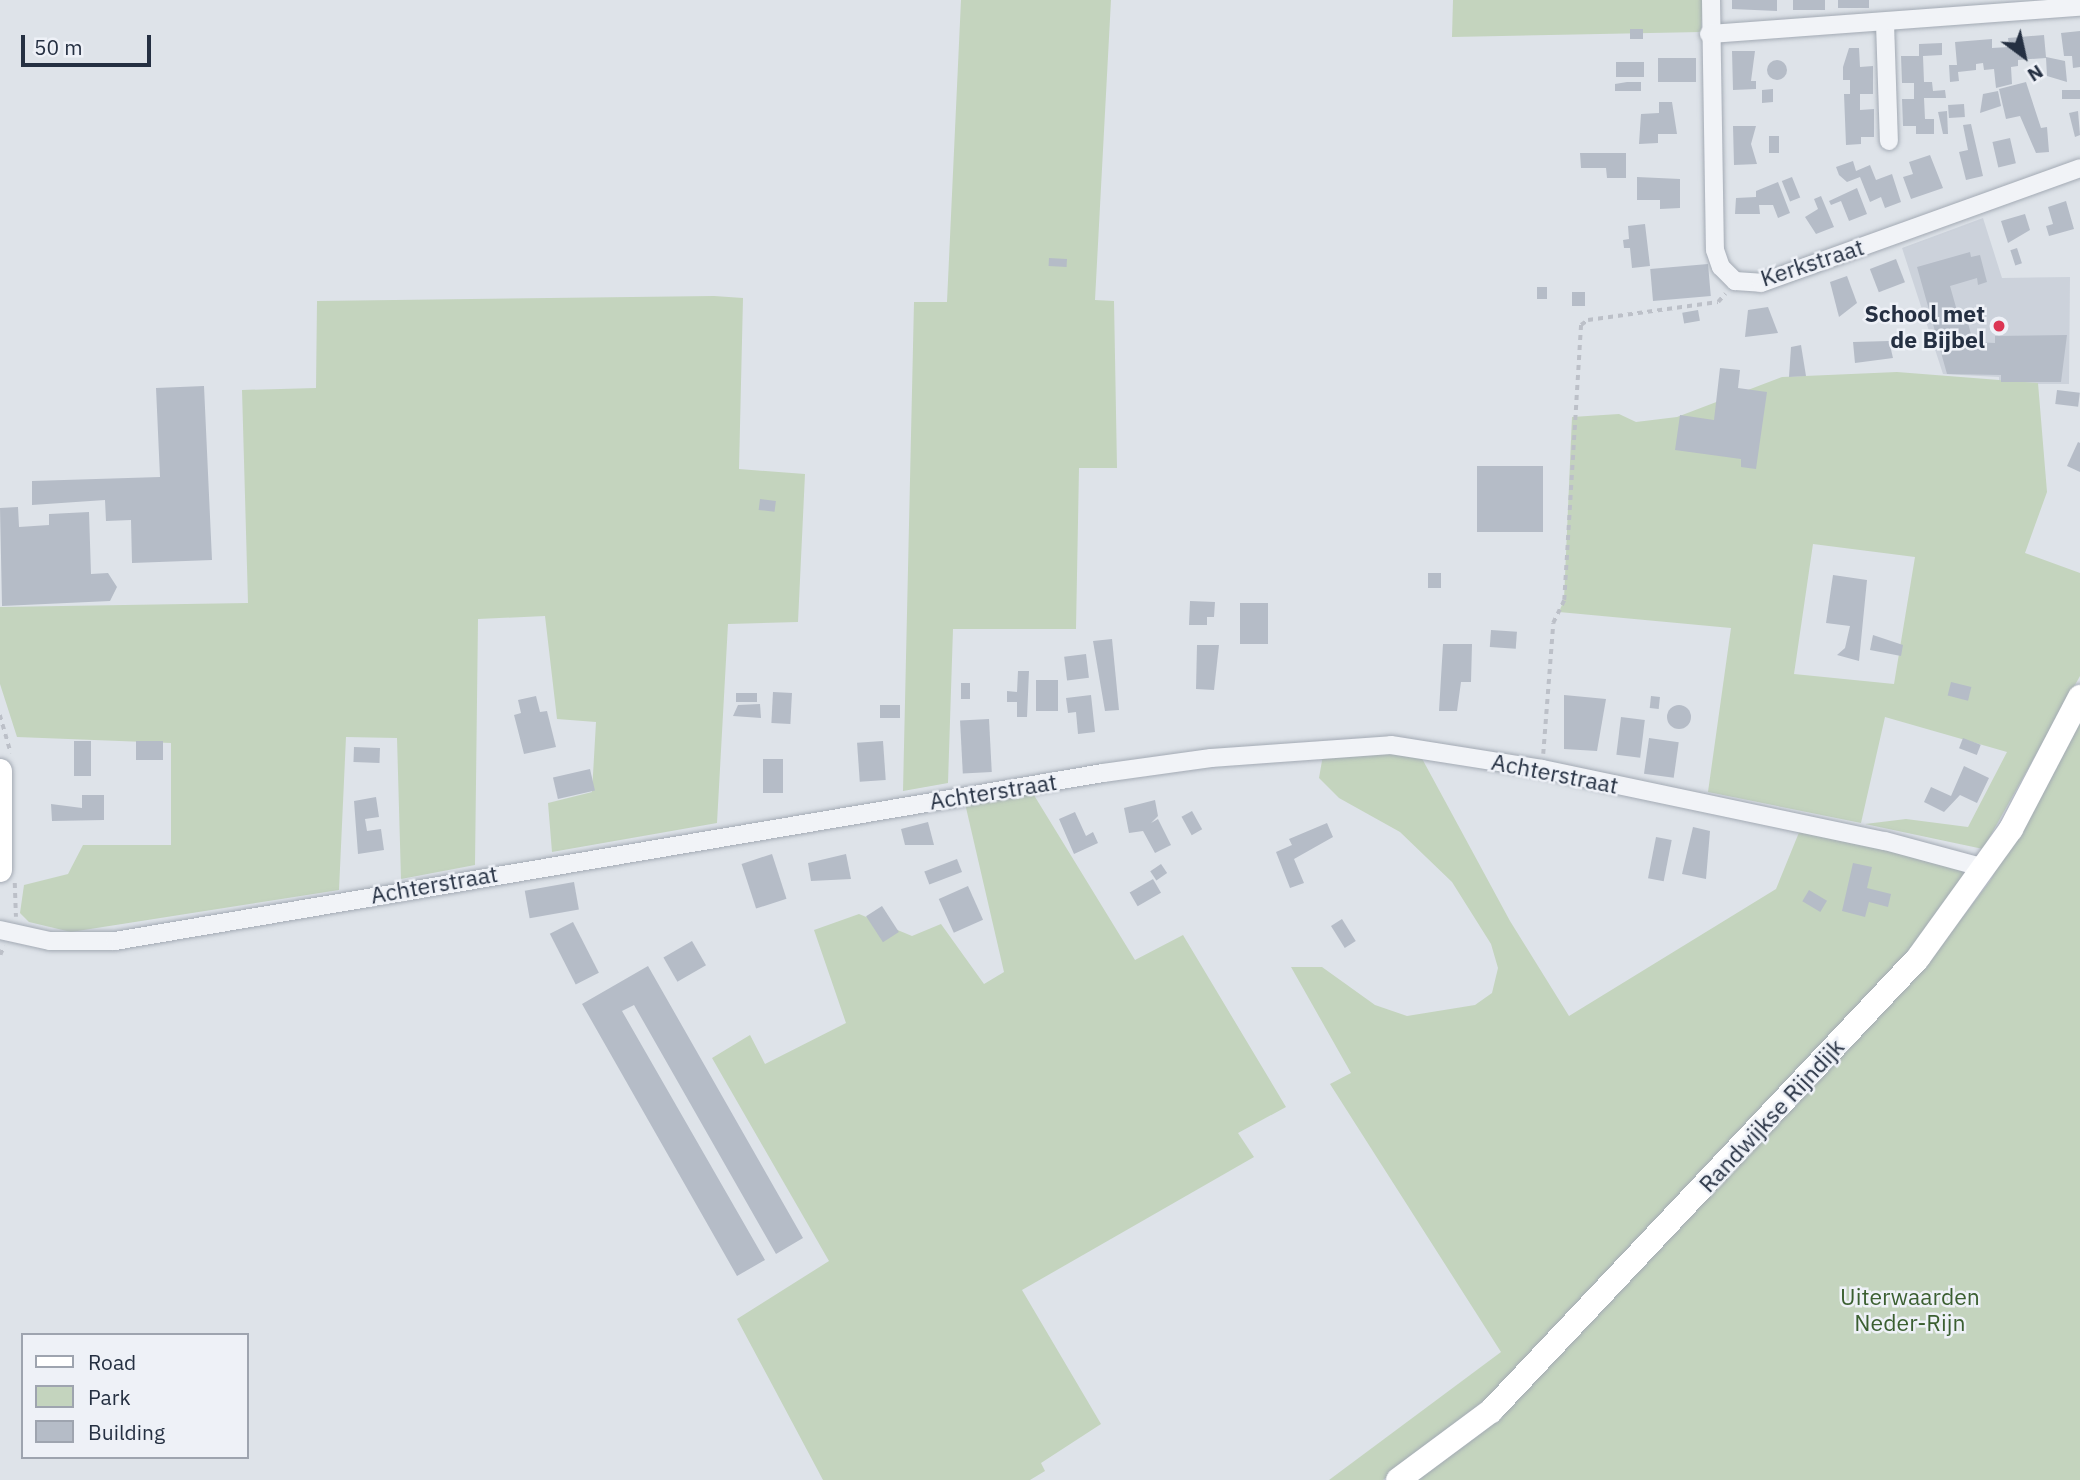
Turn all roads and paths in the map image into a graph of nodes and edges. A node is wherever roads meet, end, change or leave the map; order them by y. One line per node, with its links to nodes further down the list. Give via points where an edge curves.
1 (1711, 0): 4 (street, Kerkstraat)
2 (2080, 7): 3 (street)
3 (1885, 23): 4 (street); 5 (street)
4 (1709, 34): 7 (street, Kerkstraat, via 1715,250 1721,267)
5 (1889, 141)
6 (2080, 168): 7 (street, Kerkstraat, via 1761,283)
7 (1735, 281): 9 (path, via 1718,302 1588,320 1581,325 1564,600 1553,623)
8 (2080, 697): 11 (street, Randwijkse Rijndijk)
9 (1542, 769): 11 (street, Achterstraat, via 1885,841); 13 (street, Achterstraat, via 1391,745 1211,758 491,873 116,941 50,941)
10 (0, 771): 12 (street)
11 (1984, 868): 14 (street, Randwijkse Rijndijk, via 1918,958 1492,1411)
12 (0, 870)
13 (0, 930)
14 (1398, 1480)

